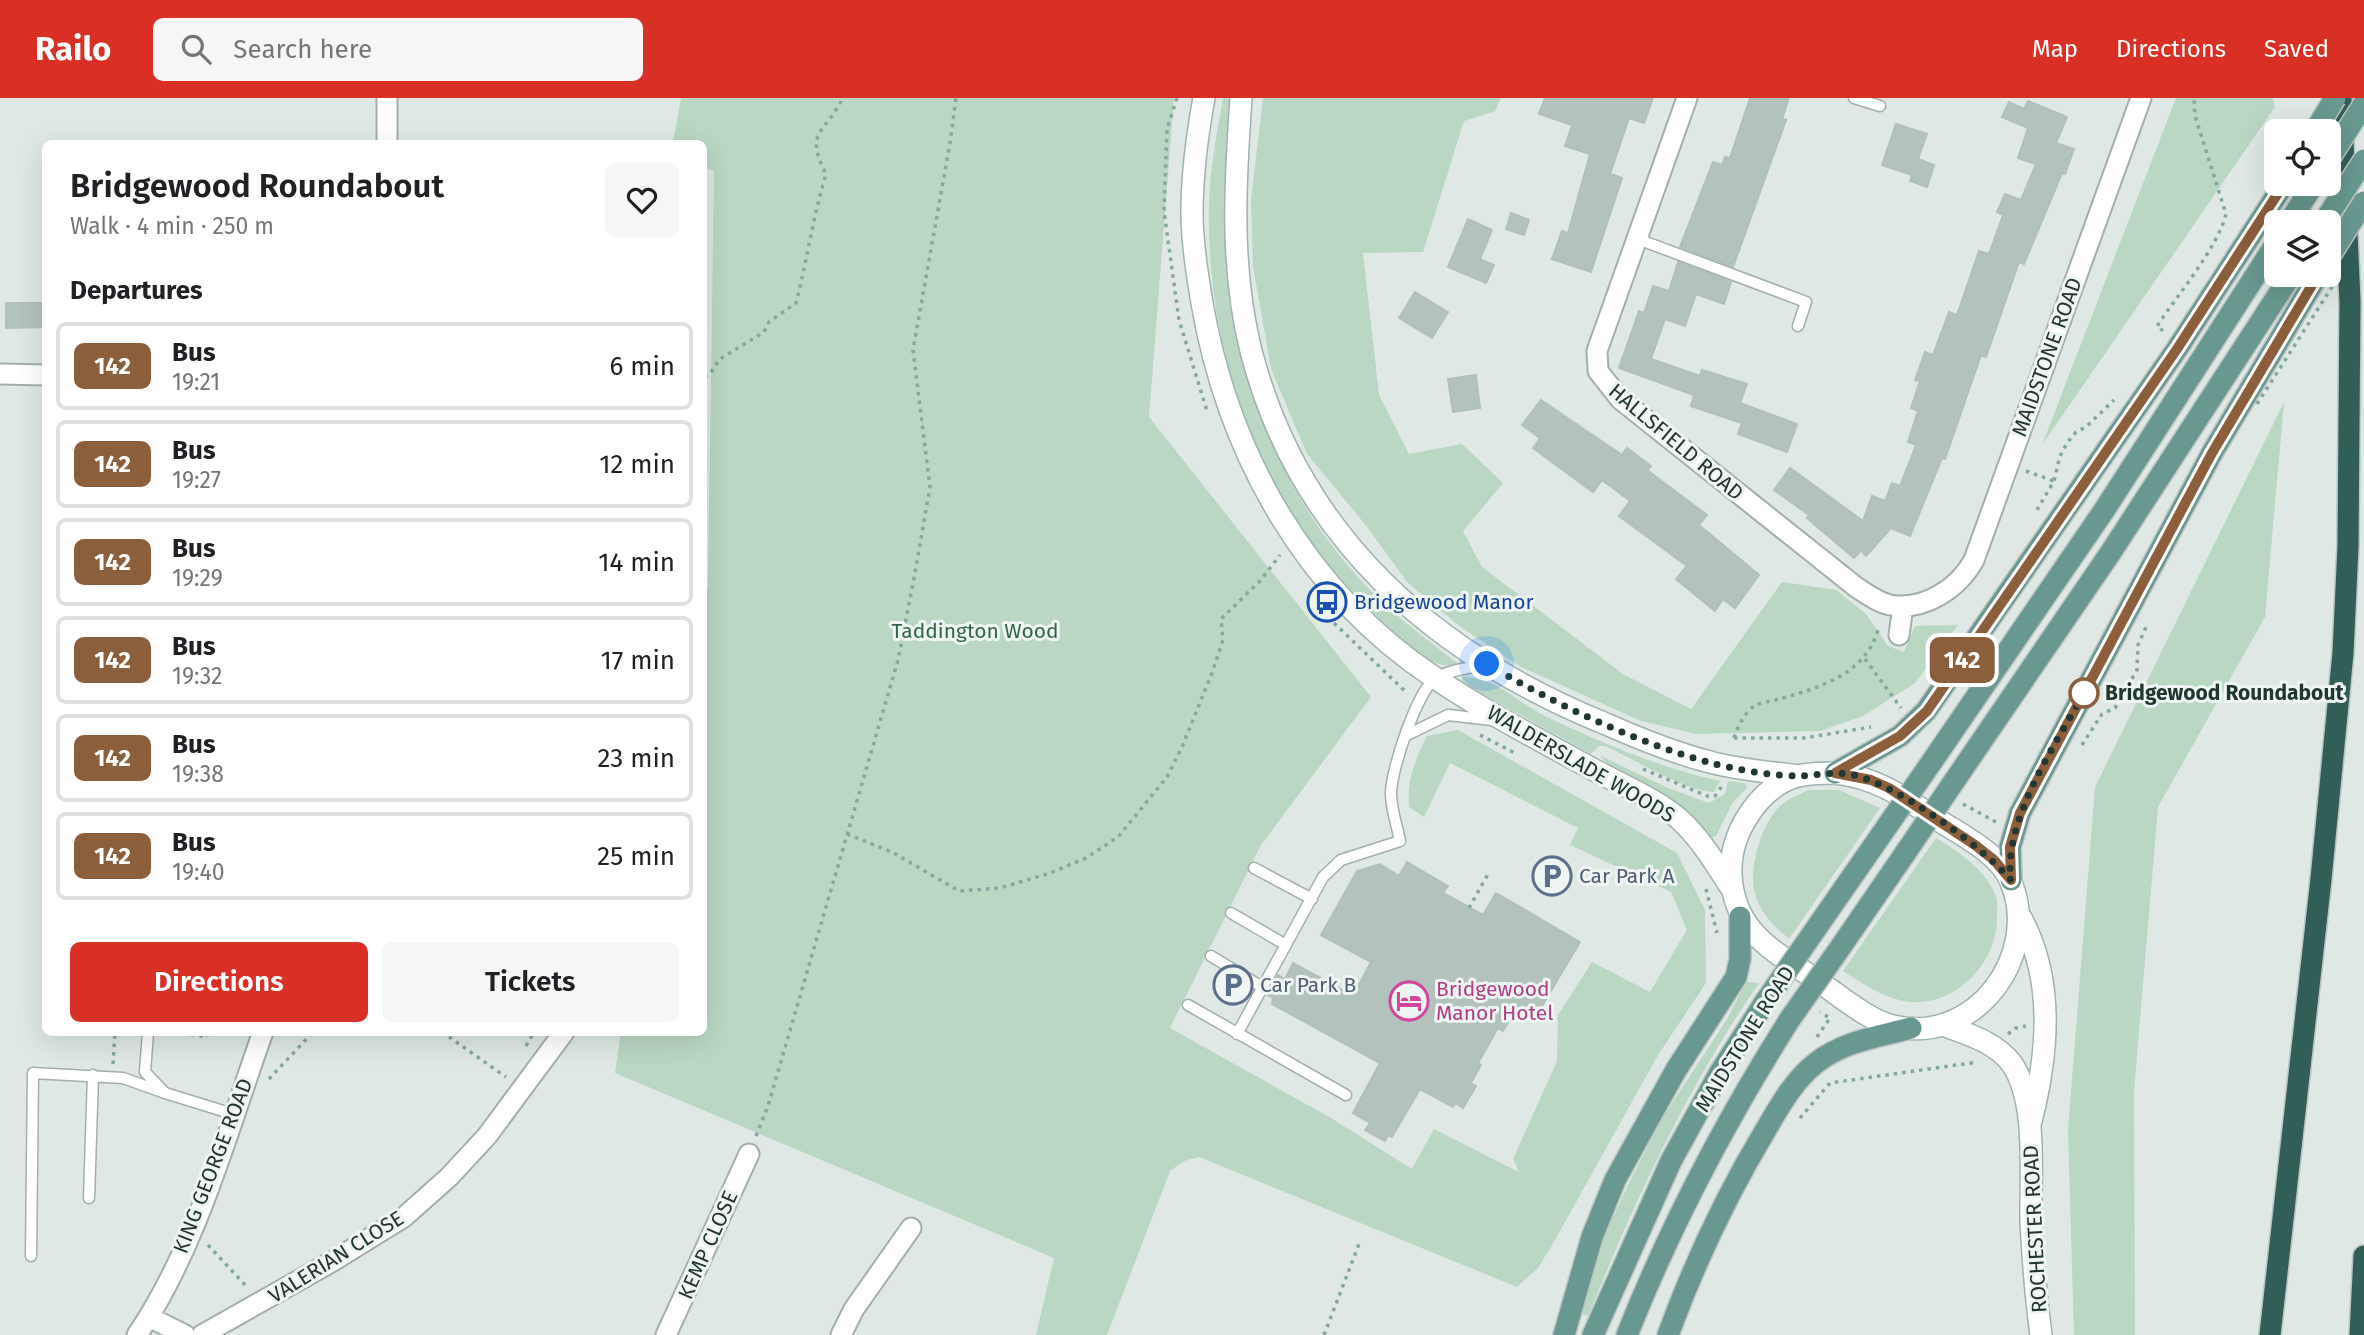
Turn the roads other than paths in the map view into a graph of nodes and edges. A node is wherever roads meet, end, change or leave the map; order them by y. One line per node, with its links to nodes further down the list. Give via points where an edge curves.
1 (387, 98): 14 (street)
2 (1204, 98): 33 (street, WALDERSLADE WOODS, via 1192,189 1195,257 1216,368 1239,437 1271,501 1314,565 1361,617)
3 (1241, 98): 32 (street, WALDERSLADE WOODS, via 1234,201 1240,287 1251,352 1283,439 1320,507 1375,576 1433,628)
4 (1687, 98): 21 (street, HALLSFIELD ROAD)
5 (1854, 98): 10 (lane)
6 (2141, 98): 29 (street, MAIDSTONE ROAD, via 1972,563 1952,587)
7 (2318, 98): 12 (highway)
8 (2338, 98): 11 (main road, bridge); 13 (highway)
9 (2364, 104): 15 (main road, bridge)
10 (1880, 106)
11 (2323, 119)
12 (2324, 119)
13 (2338, 119)
14 (387, 140)
15 (2341, 157)
16 (2364, 160): 20 (main road, bridge)
17 (2276, 196): 36 (main road, via 2177,349 1927,711 1900,736)
18 (2339, 196): 76 (highway, via 2350,381 2343,653)
19 (2364, 202): 22 (main road, bridge)
20 (2333, 210)
21 (1636, 239): 26 (lane, via 1806,303); 30 (street, HALLSFIELD ROAD, via 1597,351 1602,380 1875,600)
22 (2341, 252)
23 (2264, 262): 72 (main road, MAIDSTONE ROAD, bridge, via 2105,509 1719,1074 1671,1161)
24 (2283, 287): 73 (main road, MAIDSTONE ROAD, bridge, via 2111,552 1745,1090 1700,1172)
25 (2311, 287): 39 (main road, via 2206,465 2020,813 2010,847)
26 (1798, 326)
27 (0, 374): 28 (street)
28 (42, 374)
29 (1930, 599): 30 (street, HALLSFIELD ROAD)
30 (1903, 606): 31 (street)
31 (1899, 635)
32 (1487, 664): 33 (lane); 37 (street, WALDERSLADE WOODS, via 1551,700 1656,745 1712,763)
33 (1435, 678): 34 (street, WALDERSLADE WOODS); 35 (lane, via 1418,702)
34 (1510, 721): 35 (lane, via 1448,715); 40 (street, WALDERSLADE WOODS, via 1678,818)
35 (1407, 735): 41 (lane, via 1391,786 1400,841 1340,860 1322,877)
36 (1835, 773): 37 (street); 39 (street, via 1889,788 1975,845)
37 (1800, 776): 40 (street, via 1770,793 1744,823 1733,852)
38 (1254, 868): 41 (lane)
39 (2011, 880): 43 (street)
40 (1732, 889): 44 (street)
41 (1312, 900): 45 (lane)
42 (1231, 913): 45 (lane)
43 (2021, 916): 49 (street, via 2016,949 1993,991 1973,1010); 59 (street, ROCHESTER ROAD, via 2030,934 2046,1011 2041,1080)
44 (1740, 917): 50 (street, via 1764,943 1855,1006 1880,1021); 71 (main road, via 1742,938 1735,977 1615,1180 1592,1237)
45 (1286, 945): 47 (lane)
46 (1211, 956): 47 (lane)
47 (1262, 987): 51 (lane)
48 (1188, 1006): 51 (lane)
49 (1943, 1025): 50 (street); 59 (street, ROCHESTER ROAD, via 1994,1046 2011,1063)
50 (1911, 1028): 74 (main road, via 1835,1051 1797,1082 1724,1203)
51 (1237, 1034): 57 (lane)
52 (148, 1036): 56 (lane, via 145,1072)
53 (262, 1036): 58 (street, KING GEORGE ROAD)
54 (561, 1036): 68 (street, VALERIAN CLOSE, via 486,1136 404,1217)
55 (93, 1075): 56 (lane, via 123,1078); 61 (lane); 63 (lane, via 33,1073)
56 (165, 1093): 58 (lane)
57 (1346, 1095)
58 (233, 1114): 65 (street, KING GEORGE ROAD, via 193,1229)
59 (2030, 1124): 75 (street, ROCHESTER ROAD, via 2031,1220)
60 (749, 1154): 69 (street, KEMP CLOSE)
61 (89, 1198)
62 (911, 1228): 70 (street)
63 (31, 1256)
64 (2364, 1256): 77 (highway)
65 (149, 1317): 66 (street, KING GEORGE ROAD); 67 (street)
66 (137, 1335)
67 (185, 1335)
68 (202, 1335)
69 (666, 1335)
70 (841, 1335)
71 (1564, 1335)
72 (1593, 1335)
73 (1627, 1335)
74 (1668, 1335)
75 (2041, 1335)
76 (2270, 1335)
77 (2360, 1335)

